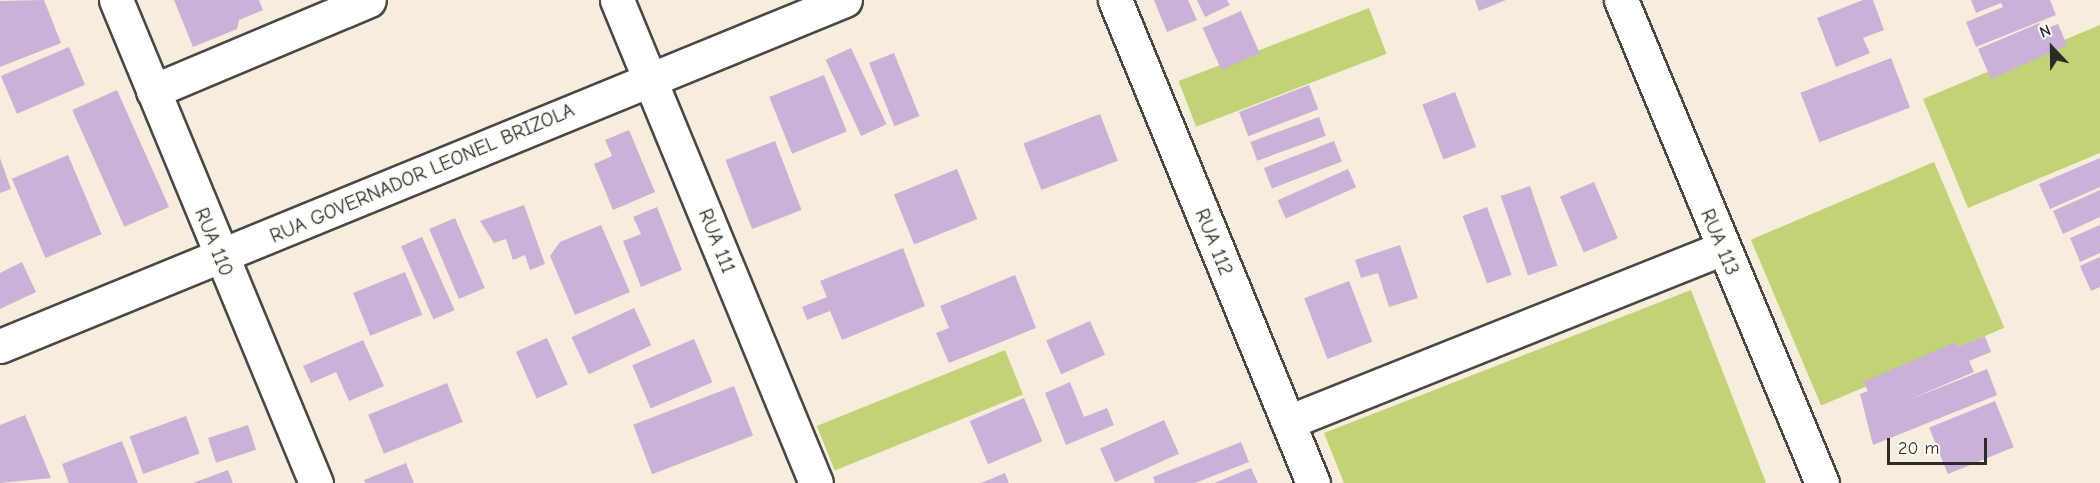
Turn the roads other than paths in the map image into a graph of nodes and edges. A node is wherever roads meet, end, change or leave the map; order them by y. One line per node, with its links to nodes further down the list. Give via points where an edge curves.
1 (116, 0): 8 (street, RUA 110)
2 (369, 0): 8 (street)
3 (617, 0): 7 (street, RUA 111)
4 (845, 0): 7 (street, RUA GOVERNADOR LEONEL BRIZOLA)
5 (1115, 0): 12 (street, RUA 112)
6 (1621, 0): 9 (street, RUA 113)
7 (650, 78): 10 (street, RUA GOVERNADOR LEONEL BRIZOLA); 14 (street, RUA 111)
8 (153, 91): 10 (street, RUA 110)
9 (1723, 248): 12 (street); 16 (street, RUA 113)
10 (220, 257): 11 (street, RUA GOVERNADOR LEONEL BRIZOLA); 13 (street, RUA 110)
11 (0, 346)
12 (1288, 422): 15 (street, RUA 112)
13 (316, 483)
14 (816, 483)
15 (1313, 483)
16 (1821, 483)

